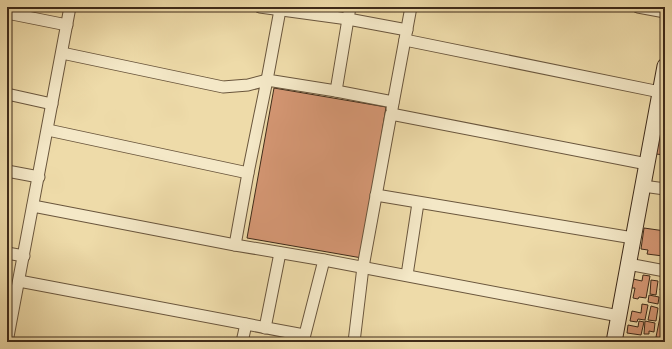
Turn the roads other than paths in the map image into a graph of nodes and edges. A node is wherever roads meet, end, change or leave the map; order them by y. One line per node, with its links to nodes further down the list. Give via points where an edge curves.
1 (70, 7): 11 (street)
2 (260, 7): 6 (street)
3 (350, 7): 10 (street)
4 (411, 7): 12 (street)
5 (638, 7): 8 (street)
6 (280, 10): 7 (street); 15 (street)
7 (307, 11): 10 (street)
8 (665, 12)
9 (7, 13): 11 (street)
10 (348, 19): 12 (street); 16 (street)
11 (67, 25): 13 (street)
12 (406, 35): 17 (street); 19 (street)
13 (62, 53): 15 (street, via 223,87); 20 (street)
14 (665, 66): 17 (street)
15 (267, 80): 16 (street); 25 (street)
16 (336, 91): 19 (street)
17 (660, 92): 23 (street)
18 (7, 94): 20 (street)
19 (393, 102): 21 (street)
20 (52, 104): 22 (street)
21 (391, 114): 23 (street); 29 (street)
22 (48, 130): 25 (street); 26 (street)
23 (647, 164): 27 (street)
24 (7, 171): 26 (street)
25 (248, 173): 33 (street)
26 (39, 177): 31 (street)
27 (643, 186): 28 (street); 32 (street)
28 (665, 190)
29 (376, 195): 30 (street); 39 (street)
30 (418, 203): 32 (street); 41 (street)
31 (33, 206): 33 (street); 36 (street)
32 (633, 238): 38 (street)
33 (235, 245): 35 (street)
34 (7, 253): 36 (street)
35 (280, 253): 37 (street); 45 (street)
36 (24, 256): 42 (street)
37 (324, 260): 39 (street); 47 (street)
38 (628, 264): 40 (street); 43 (street)
39 (363, 267): 41 (street); 50 (street)
40 (665, 271)
41 (407, 275): 43 (street)
42 (18, 281): 44 (street); 46 (street)
43 (619, 316): 51 (street)
44 (246, 324): 45 (street); 49 (street)
45 (266, 328): 47 (street)
46 (8, 329): 48 (street)
47 (303, 339)
48 (7, 342)
49 (242, 342)
50 (354, 342)
51 (616, 342)

